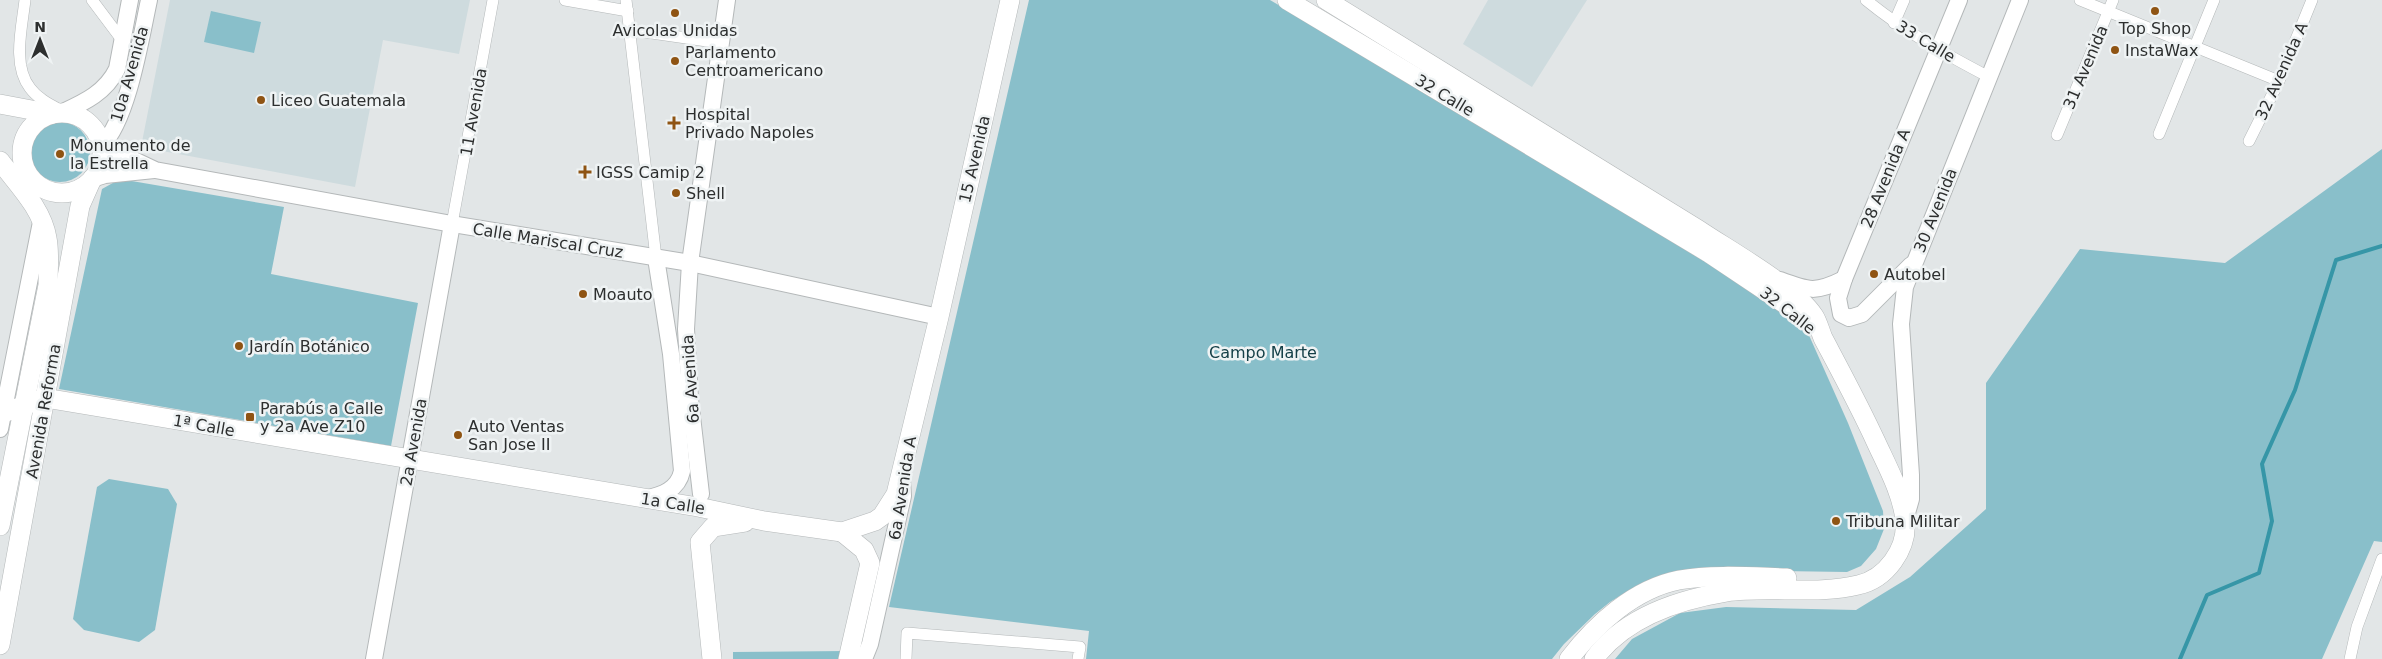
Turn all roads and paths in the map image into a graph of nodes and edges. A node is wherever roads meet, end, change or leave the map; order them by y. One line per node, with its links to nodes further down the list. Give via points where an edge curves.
1 (25, 0): 31 (street, via 19,48 24,77 30,88)
2 (92, 0): 24 (street)
3 (130, 0): 24 (street, 10a Avenida)
4 (148, 0): 32 (street, 10a Avenida, via 140,42)
5 (493, 0): 44 (street, 11 Avenida)
6 (565, 0): 20 (street)
7 (634, 0): 23 (street)
8 (727, 0): 25 (street)
9 (1010, 0): 50 (main road, 15 Avenida)
10 (1287, 0): 51 (main road, 32 Calle, via 1709,253 1791,308)
11 (1326, 0): 48 (main road, 32 Calle)
12 (1866, 0): 22 (street, 33 Calle)
13 (1904, 0): 22 (street)
14 (1959, 0): 27 (street, 28 Avenida A)
15 (2020, 0): 28 (street, 30 Avenida)
16 (2080, 0): 21 (street)
17 (2114, 0): 21 (street, 31 Avenida)
18 (2214, 0): 26 (street)
19 (2312, 0): 29 (street, 32 Avenida A)
20 (627, 6): 23 (street)
21 (2108, 12): 26 (street); 34 (street, 31 Avenida)
22 (1894, 23): 27 (street, 33 Calle)
23 (630, 27): 25 (street); 45 (street)
24 (122, 40): 31 (street, 10a Avenida, via 113,78 92,98)
25 (722, 43): 46 (street)
26 (2194, 47): 29 (street); 33 (street)
27 (1938, 50): 28 (street, 33 Calle); 49 (street, 28 Avenida A)
28 (1989, 77): 47 (street, 30 Avenida)
29 (2279, 81): 35 (street, 32 Avenida A)
30 (0, 104): 31 (main road)
31 (58, 113): 36 (main road, via 85,119); 39 (main road, via 37,122 26,135 22,152)
32 (117, 123): 36 (street, 10a Avenida); 37 (street, via 120,145)
33 (2159, 134)
34 (2057, 135)
35 (2249, 141)
36 (102, 145): 37 (street, Calle Mariscal Cruz); 41 (main road, via 99,169)
37 (133, 160): 40 (street, Calle Mariscal Cruz)
38 (1, 162): 39 (main road); 42 (main road, Avenida Reforma)
39 (25, 169): 41 (main road, via 38,185 56,193 76,190); 42 (main road)
40 (156, 170): 41 (street, Calle Mariscal Cruz); 44 (street, Calle Mariscal Cruz)
41 (92, 179): 53 (main road, Avenida Reforma, via 80,206)
42 (29, 197): 43 (main road, Avenida Reforma)
43 (41, 222): 54 (main road, Avenida Reforma, via 47,237 48,285); 55 (street)
44 (452, 224): 45 (street, Calle Mariscal Cruz); 56 (street, 2a Avenida)
45 (656, 258): 46 (street, Calle Mariscal Cruz); 52 (street)
46 (690, 263): 50 (street, Calle Mariscal Cruz); 52 (street, via 681,281); 58 (street, 6a Avenida, via 687,365)
47 (1913, 263): 49 (street, 28 Avenida A, via 1862,314 1855,317 1841,314 1838,298); 60 (street, 30 Avenida, via 1901,324 1911,475 1911,499)
48 (1766, 274): 49 (street, via 1809,290); 51 (main road, 32 Calle, via 1806,306 1815,317)
49 (1844, 279)
50 (939, 317): 57 (main road, 6a Avenida A)
51 (1823, 338): 60 (main road, via 1887,464)
52 (671, 354): 59 (street, via 682,472 678,483 670,489)
53 (45, 398): 54 (main road); 56 (main road, 1ª Calle); 67 (main road, Avenida Reforma)
54 (25, 406): 55 (main road); 62 (main road, Avenida Reforma)
55 (1, 418)
56 (410, 460): 59 (main road, 1a Calle); 69 (street, 2a Avenida)
57 (902, 470): 63 (main road, 1a Calle, via 893,500 882,516 867,526); 71 (street, 6a Avenida A, via 903,496)
58 (702, 494)
59 (645, 499): 61 (main road, 1a Calle)
60 (1905, 520): 66 (main road, via 1903,542 1893,561 1877,576)
61 (764, 521): 63 (main road, 1a Calle); 68 (main road, via 713,527 700,542)
62 (0, 526)
63 (842, 532): 70 (main road, via 864,550 870,563)
64 (708, 557): 68 (street)
65 (2382, 559): 76 (street, via 2357,627)
66 (1857, 586): 74 (main road, via 1805,578 1678,580 1620,607 1584,639); 75 (main road, via 1728,592 1690,600 1645,616 1613,639)
67 (0, 645)
68 (715, 652)
69 (374, 659)
70 (848, 659)
71 (864, 659)
72 (906, 659): 73 (street, via 907,634 1080,647)
73 (1078, 659)
74 (1569, 659)
75 (1594, 659)
76 (2350, 659)

